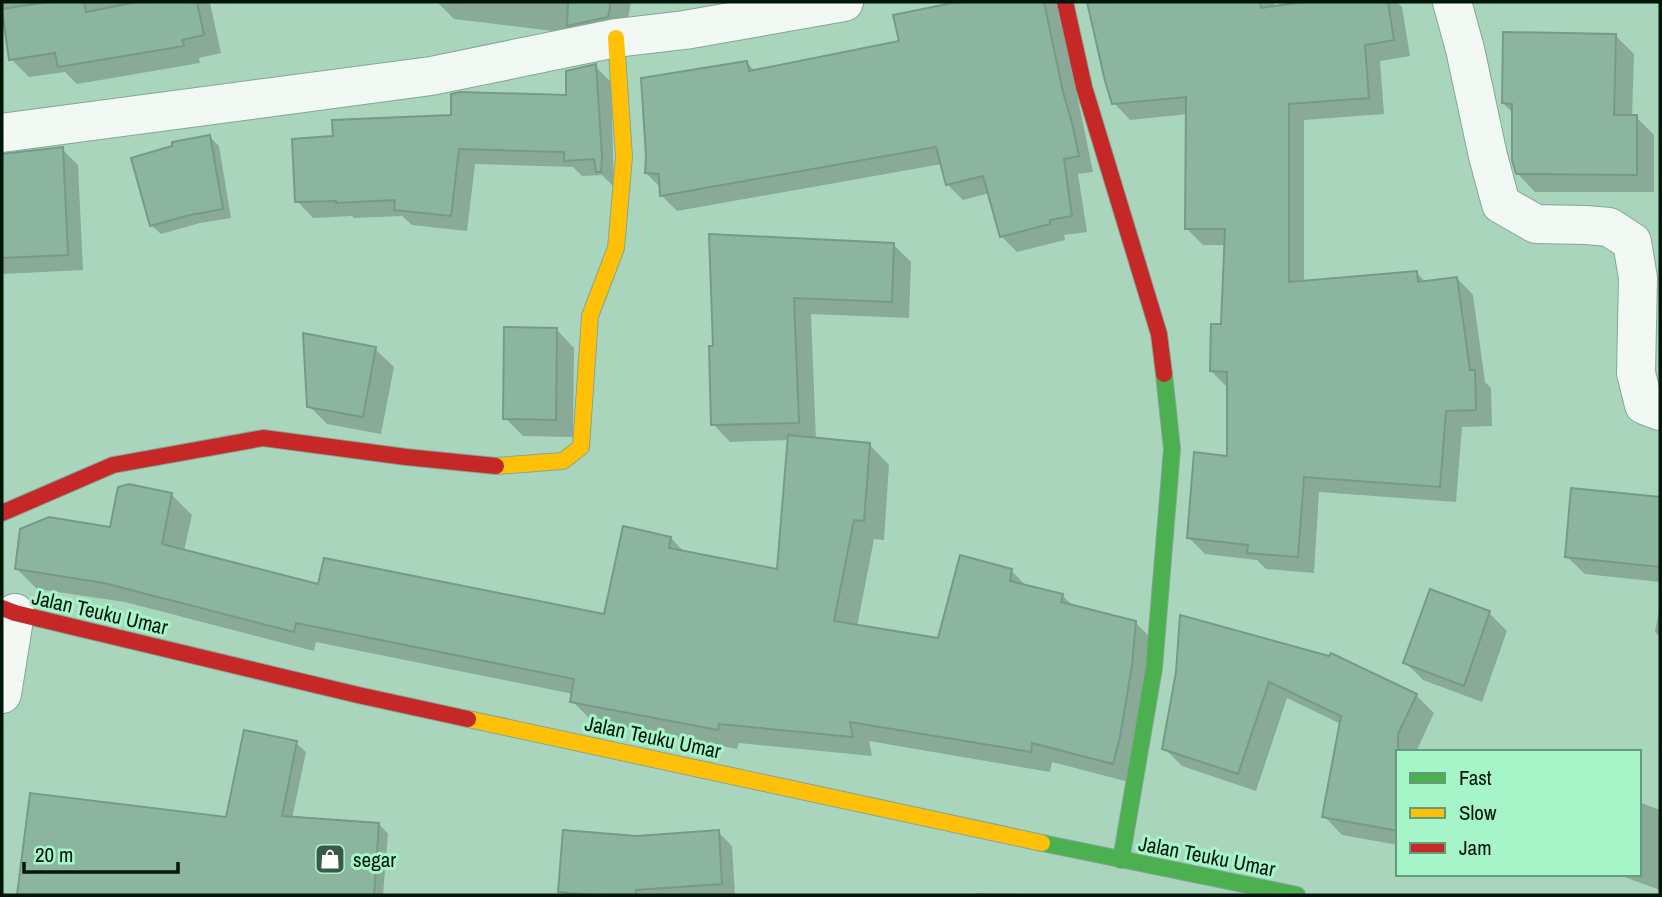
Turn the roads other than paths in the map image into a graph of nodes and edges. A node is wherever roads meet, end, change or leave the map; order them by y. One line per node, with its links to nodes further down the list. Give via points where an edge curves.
1 (844, 2): 4 (street)
2 (1065, 2): 11 (street, via 1084,87 1159,334 1172,449 1154,668)
3 (1452, 2): 7 (street, via 1501,204 1536,224 1609,227 1633,242 1638,278 1636,373 1644,405)
4 (688, 16): 5 (street)
5 (616, 38): 6 (street, via 431,76); 8 (street, via 624,157 616,248 590,316 581,447 563,461 496,466 263,438 113,465)
6 (2, 133)
7 (1660, 411)
8 (2, 513)
9 (9, 611): 10 (street); 11 (street, Jalan Teuku Umar, via 358,695)
10 (2, 694)
11 (1121, 860): 12 (street, Jalan Teuku Umar)
12 (1297, 895)

